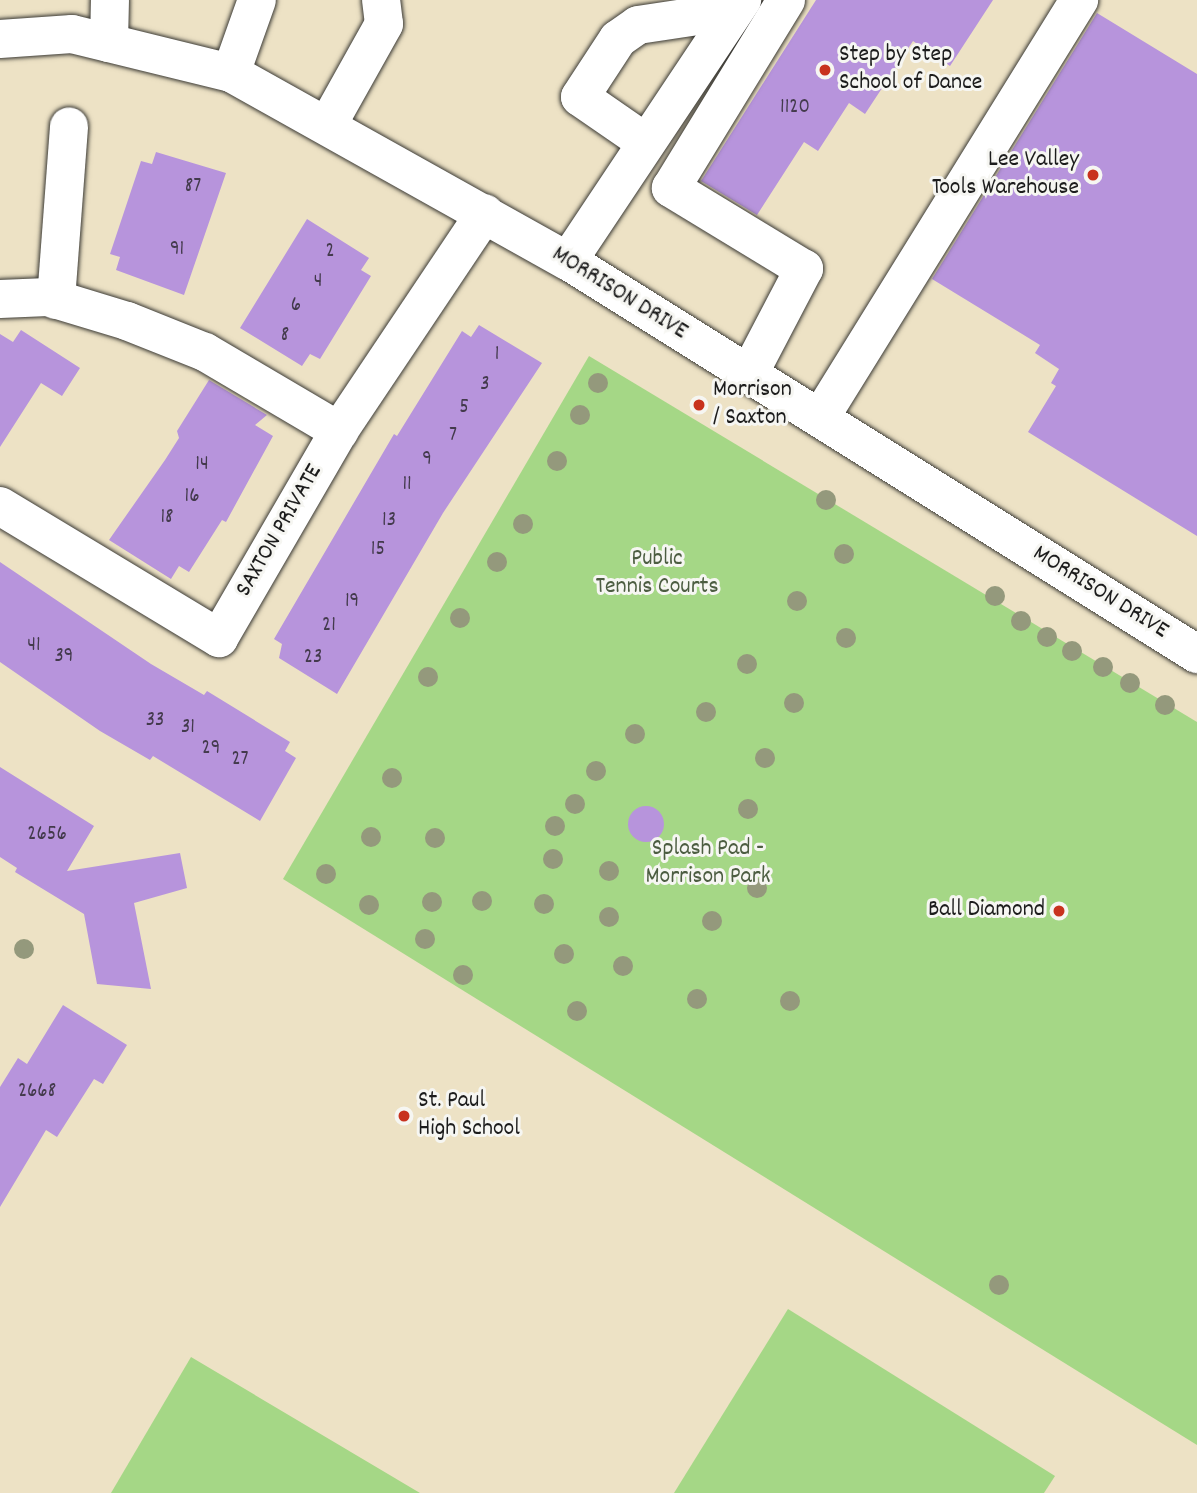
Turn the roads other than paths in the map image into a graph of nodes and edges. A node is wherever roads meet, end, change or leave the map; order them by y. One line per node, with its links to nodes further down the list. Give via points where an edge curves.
1 (110, 0): 8 (street)
2 (257, 0): 9 (street)
3 (380, 0): 10 (street, via 384,24)
4 (786, 0): 17 (street, via 671,188 804,269)
5 (1079, 0): 18 (street)
6 (737, 5): 12 (street); 12 (street, via 638,25 618,39 587,85 580,97)
7 (0, 39): 8 (street, MORRISON DRIVE, via 72,34)
8 (109, 43): 9 (street, MORRISON DRIVE)
9 (231, 73): 10 (street, MORRISON DRIVE)
10 (327, 126): 13 (street, MORRISON DRIVE)
11 (69, 127): 16 (street)
12 (645, 142): 14 (street)
13 (485, 213): 14 (street, MORRISON DRIVE); 19 (street, SAXTON PRIVATE)
14 (568, 261): 17 (street, MORRISON DRIVE)
15 (0, 299): 16 (street)
16 (56, 300): 19 (street, via 205,352)
17 (749, 374): 18 (street, MORRISON DRIVE)
18 (820, 418): 21 (street, MORRISON DRIVE)
19 (339, 431): 20 (street, SAXTON PRIVATE, via 219,638)
20 (0, 506)
21 (1197, 654)

